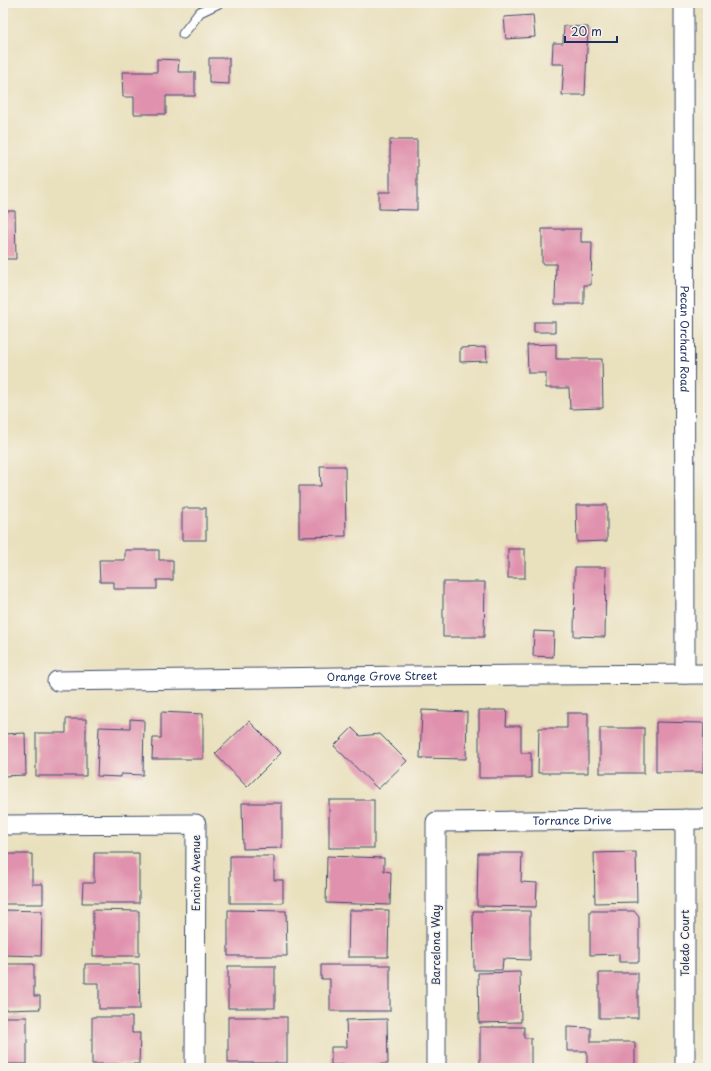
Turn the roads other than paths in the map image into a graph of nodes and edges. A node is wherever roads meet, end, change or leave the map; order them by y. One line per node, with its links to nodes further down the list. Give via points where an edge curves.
1 (218, 3): 3 (lane, via 200,12)
2 (684, 3): 4 (street, Pecan Orchard Road)
3 (183, 34)
4 (685, 674): 5 (street, Orange Grove Street); 6 (street, Orange Grove Street)
5 (708, 674)
6 (57, 681)
7 (685, 819): 8 (street, Torrance Drive); 9 (street, Torrance Drive); 13 (street, Toledo Court)
8 (708, 819)
9 (436, 822): 12 (street, Barcelona Way)
10 (3, 825): 11 (street, Encino Avenue, via 196,824)
11 (195, 1068)
12 (436, 1068)
13 (685, 1068)

